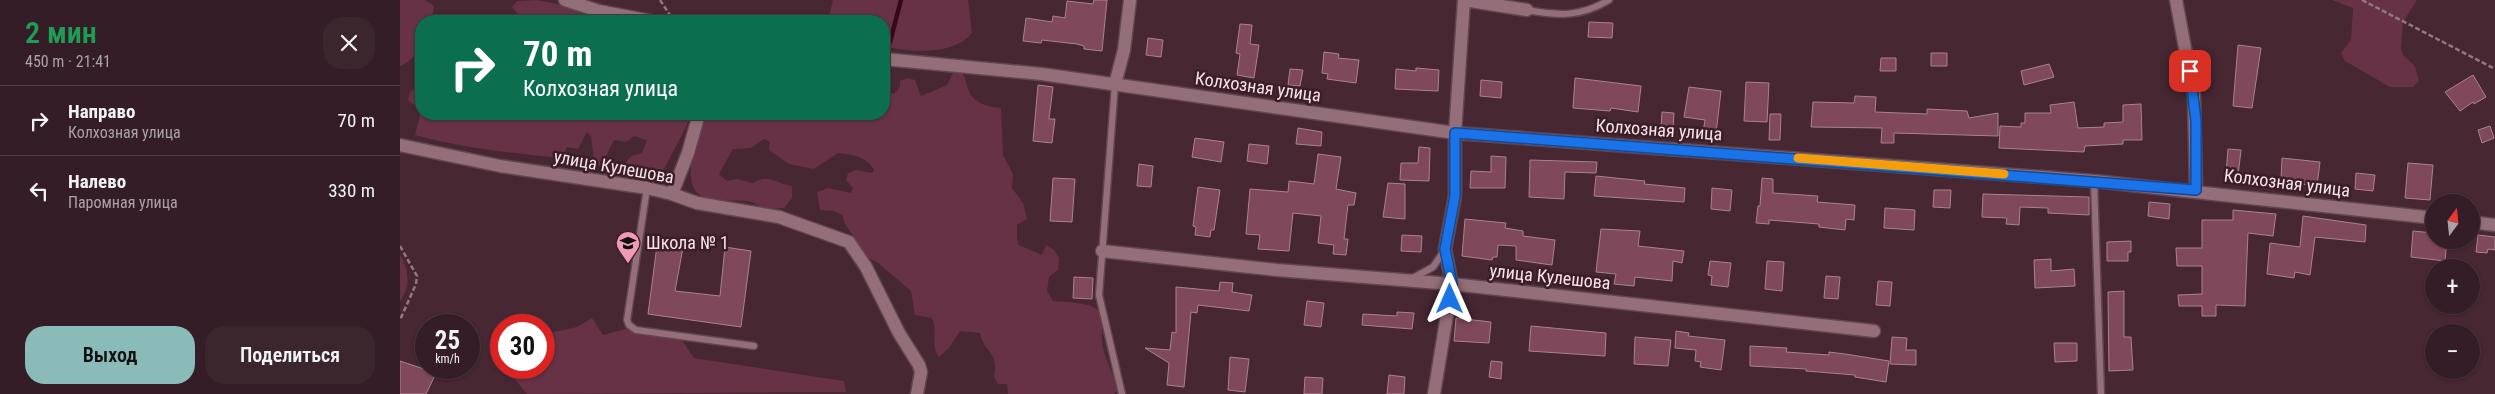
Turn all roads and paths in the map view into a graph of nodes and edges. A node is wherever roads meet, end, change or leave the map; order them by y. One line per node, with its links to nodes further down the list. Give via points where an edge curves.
1 (566, 0): 9 (street)
2 (660, 0): 10 (path)
3 (1130, 0): 13 (street, via 1124,50)
4 (1464, 0): 8 (street); 15 (street)
5 (1609, 0): 8 (lane, via 1589,11 1567,14)
6 (2176, 0): 19 (street, via 2194,96)
7 (2362, 0): 12 (path)
8 (1527, 10)
9 (620, 15)
10 (670, 15)
11 (890, 60): 13 (street, Колхозная улица)
12 (2495, 69)
13 (1115, 84): 15 (street, Колхозная улица); 26 (lane)
14 (697, 120): 20 (street)
15 (1455, 133): 17 (street, Колхозная улица); 25 (street, via 1455,196)
16 (400, 144): 18 (street, улица Кулешова, via 500,166)
17 (2094, 181): 19 (street, Колхозная улица); 35 (lane)
18 (647, 188): 20 (street, улица Кулешова); 31 (lane, via 627,320 629,325 636,330)
19 (2196, 190): 21 (street, Колхозная улица)
20 (672, 194): 32 (street, улица Кулешова, via 697,203 779,217 849,242 919,365)
21 (2425, 217)
22 (2480, 223): 23 (street)
23 (2495, 225)
24 (400, 246): 29 (path, via 417,276)
25 (1445, 249): 27 (lane, via 1427,272); 28 (street)
26 (1102, 251): 27 (street, улица Кулешова); 33 (lane, via 1099,295)
27 (1407, 280): 28 (street, улица Кулешова)
28 (1452, 284): 30 (street, улица Кулешова); 34 (street)
29 (400, 320)
30 (1874, 331)
31 (754, 346)
32 (917, 394)
33 (1122, 394)
34 (1434, 394)
35 (2102, 394)

